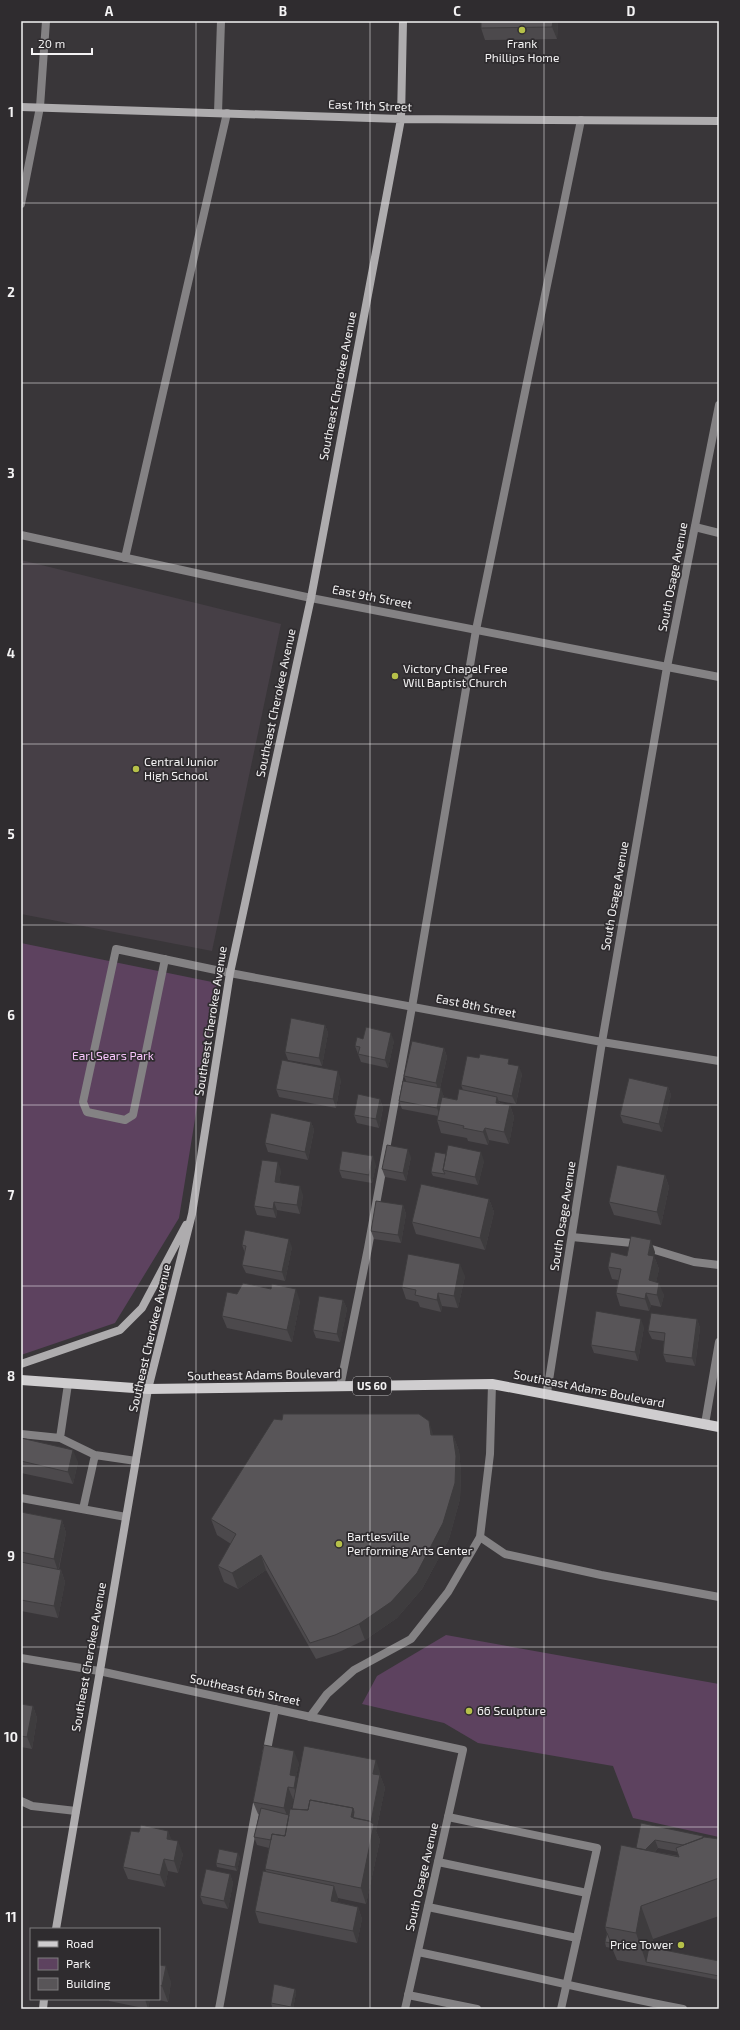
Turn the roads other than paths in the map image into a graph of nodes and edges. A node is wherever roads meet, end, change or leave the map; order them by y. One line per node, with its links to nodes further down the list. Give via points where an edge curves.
1 (46, 21): 5 (street)
2 (221, 21): 6 (street)
3 (403, 21): 8 (street, Southeast Cherokee Avenue)
4 (21, 107): 5 (street, East 11th Street)
5 (40, 107): 6 (street, East 11th Street); 11 (street)
6 (218, 113): 7 (street, East 11th Street)
7 (227, 114): 8 (street, East 11th Street); 16 (street)
8 (400, 120): 9 (street, East 11th Street); 17 (street, Southeast Cherokee Avenue)
9 (580, 120): 10 (street, East 11th Street); 18 (street)
10 (719, 121)
11 (21, 204)
12 (719, 405): 13 (street, South Osage Avenue)
13 (695, 527): 14 (street); 19 (street, South Osage Avenue)
14 (719, 533)
15 (21, 536): 16 (street, East 9th Street)
16 (125, 558): 17 (street, East 9th Street)
17 (311, 598): 18 (street, East 9th Street); 22 (street, Southeast Cherokee Avenue)
18 (476, 630): 19 (street, East 9th Street); 23 (street)
19 (667, 667): 20 (street, East 9th Street); 24 (street, South Osage Avenue)
20 (719, 677)
21 (165, 959): 21 (street, East 8th Street, via 133,1115 125,1120 88,1112 83,1102 116,949); 22 (street, East 8th Street)
22 (230, 973): 23 (street, East 8th Street); 26 (street, Southeast Cherokee Avenue)
23 (412, 1007): 24 (street, East 8th Street); 34 (street)
24 (602, 1042): 25 (street, East 8th Street); 27 (street, South Osage Avenue)
25 (719, 1060)
26 (192, 1214): 30 (street, via 142,1308 120,1330); 35 (street, Southeast Cherokee Avenue)
27 (572, 1237): 28 (street, via 632,1243 675,1257); 36 (street, South Osage Avenue)
28 (719, 1266)
29 (719, 1342): 37 (street)
30 (21, 1364)
31 (21, 1380): 32 (main road, Southeast Adams Boulevard / US 60)
32 (68, 1384): 35 (main road, Southeast Adams Boulevard / US 60); 40 (street)
33 (492, 1384): 34 (main road, Southeast Adams Boulevard / US 60); 36 (main road, Southeast Adams Boulevard / US 60); 46 (street, via 490,1454)
34 (340, 1387): 35 (main road, Southeast Adams Boulevard / US 60)
35 (148, 1389): 42 (street, Southeast Cherokee Avenue)
36 (547, 1393): 37 (main road, Southeast Adams Boulevard / US 60)
37 (705, 1424): 38 (main road, Southeast Adams Boulevard / US 60)
38 (719, 1427)
39 (21, 1434): 40 (street)
40 (60, 1438): 41 (street)
41 (95, 1455): 42 (street); 44 (street)
42 (136, 1461): 45 (street, Southeast Cherokee Avenue)
43 (21, 1498): 44 (street)
44 (84, 1509): 45 (street)
45 (126, 1517): 49 (street, Southeast Cherokee Avenue)
46 (480, 1537): 47 (street, via 505,1554); 51 (street, via 448,1592 411,1639 354,1670 327,1694)
47 (719, 1597)
48 (21, 1658): 49 (street, Southeast 6th Street)
49 (99, 1671): 50 (street, Southeast 6th Street); 56 (street, Southeast Cherokee Avenue)
50 (275, 1709): 51 (street, Southeast 6th Street); 53 (street)
51 (310, 1717): 52 (street, Southeast 6th Street)
52 (463, 1750): 57 (street, South Osage Avenue)
53 (264, 1763)
54 (260, 1786): 66 (street)
55 (21, 1801): 56 (street, via 32,1806)
56 (76, 1811): 61 (street, Southeast Cherokee Avenue)
57 (448, 1817): 58 (street, South Osage Avenue); 59 (street, via 597,1848)
58 (438, 1862): 59 (street); 60 (street, South Osage Avenue)
59 (587, 1893): 62 (street)
60 (428, 1907): 62 (street); 63 (street, South Osage Avenue)
61 (56, 1928)
62 (577, 1938): 64 (street)
63 (418, 1952): 64 (street); 65 (street, South Osage Avenue)
64 (567, 1983): 69 (street); 70 (street, via 598,1992)
65 (408, 1995): 67 (street, South Osage Avenue); 68 (street)
66 (219, 2009)
67 (405, 2009)
68 (476, 2009)
69 (562, 2009)
70 (683, 2009)

